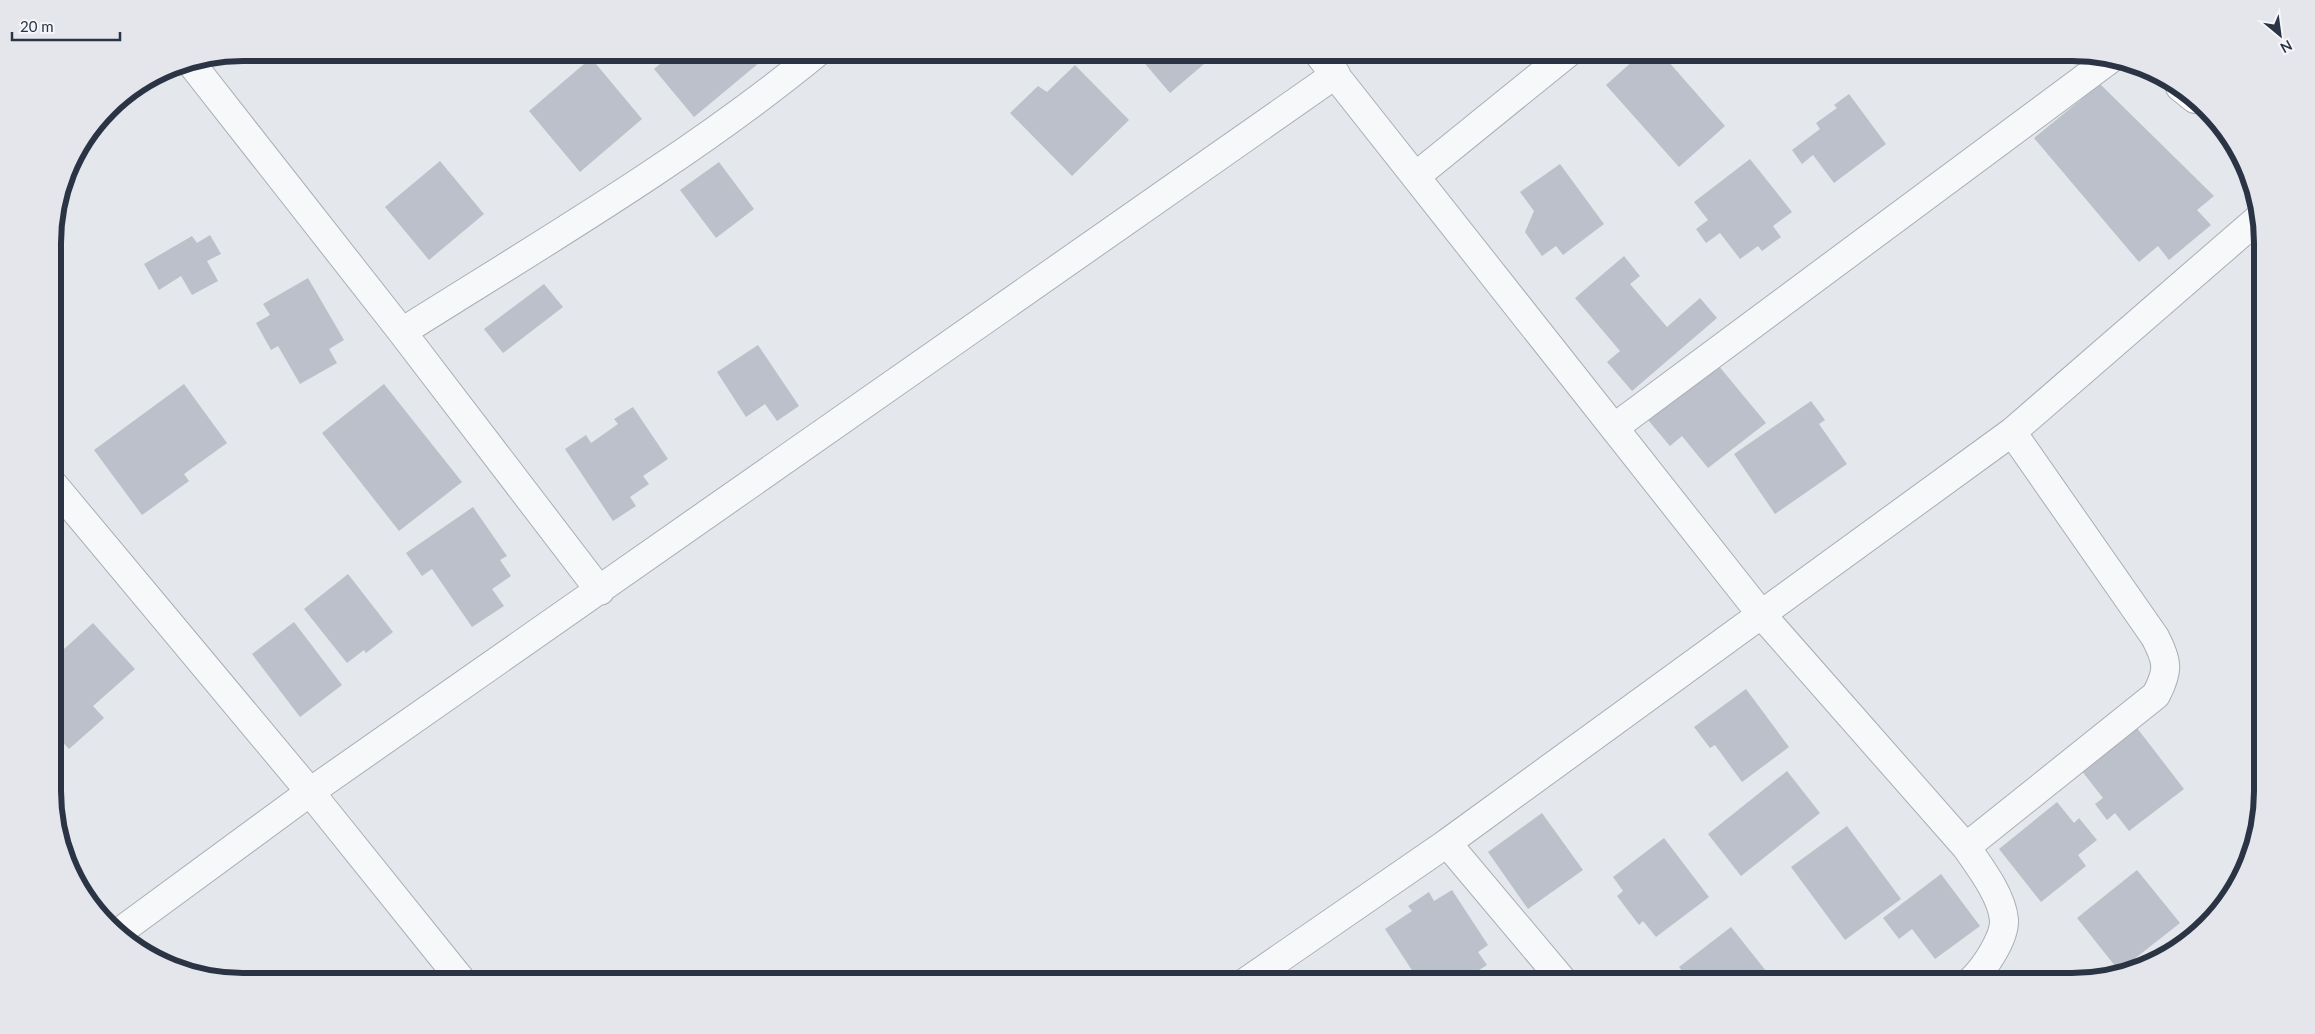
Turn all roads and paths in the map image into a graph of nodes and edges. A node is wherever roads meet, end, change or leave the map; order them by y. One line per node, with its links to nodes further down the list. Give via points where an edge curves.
1 (807, 61): 9 (street, via 774,89 652,174)
2 (1325, 61): 6 (street)
3 (1558, 61): 7 (street)
4 (2103, 64): 10 (street)
5 (195, 68): 9 (street)
6 (1336, 74): 7 (street); 13 (street)
7 (1416, 176): 10 (street)
8 (2252, 224): 11 (street)
9 (402, 332): 13 (street)
10 (1615, 427): 14 (street)
11 (2012, 432): 14 (street); 17 (street, via 2155,637 2166,657 2165,678 2156,696)
12 (61, 492): 15 (street)
13 (600, 591): 15 (street)
14 (1761, 614): 16 (street); 17 (street)
15 (310, 792): 18 (street); 19 (street)
16 (1447, 843): 20 (street); 21 (street)
17 (1966, 847): 22 (street, via 1992,884 2004,921 1994,952)
18 (124, 929)
19 (455, 973)
20 (1260, 973)
21 (1556, 973)
22 (1977, 973)

